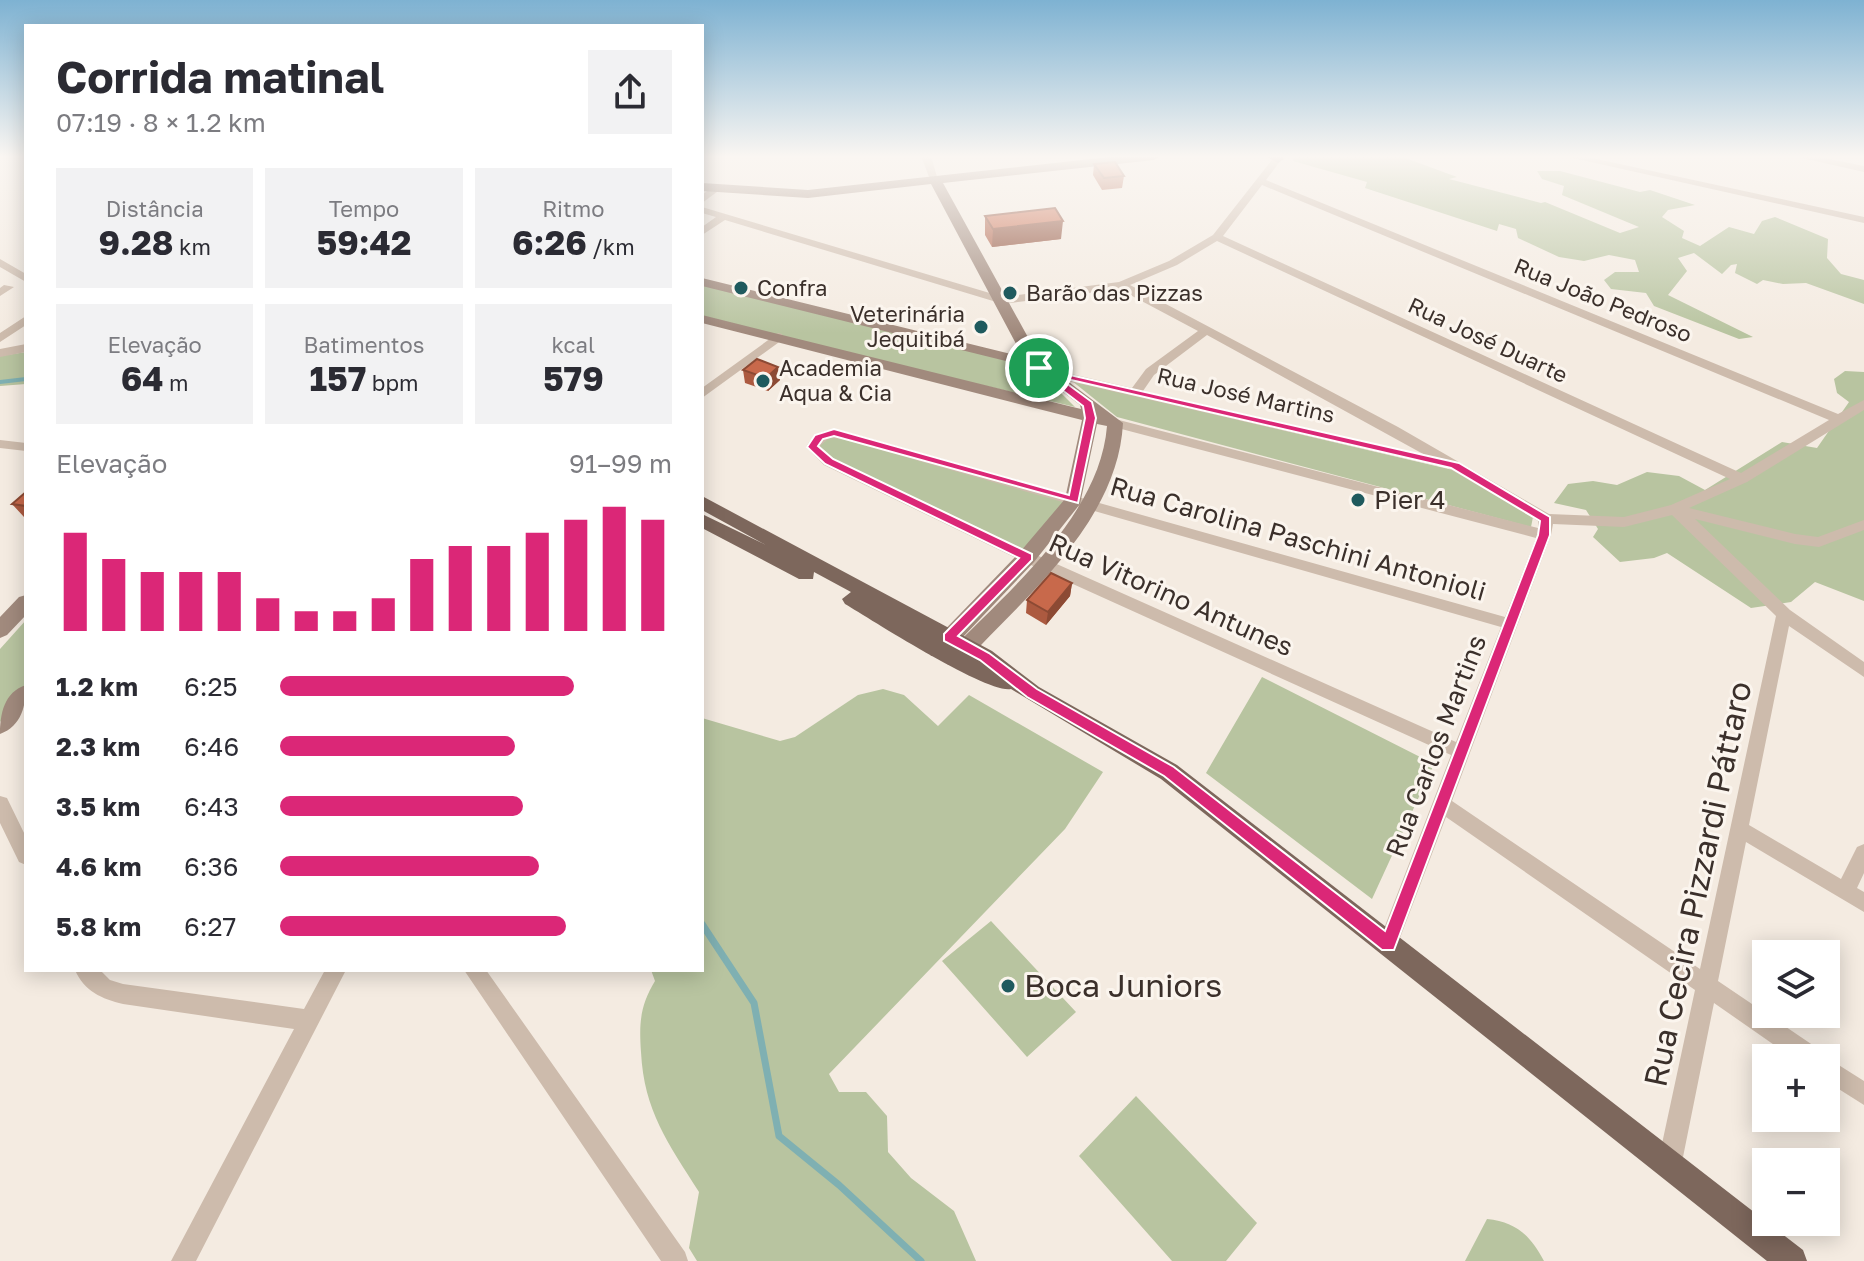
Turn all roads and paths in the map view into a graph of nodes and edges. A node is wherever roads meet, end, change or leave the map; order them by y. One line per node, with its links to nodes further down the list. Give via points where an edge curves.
1 (717, 215): 6 (street)
2 (954, 215): 14 (street)
3 (1234, 215): 9 (street)
4 (1342, 215): 27 (street, Rua João Pedroso)
5 (1840, 215): 7 (street)
6 (723, 217): 8 (street); 14 (street)
7 (1864, 220)
8 (704, 231)
9 (1217, 237): 13 (street); 35 (street, Rua José Duarte)
10 (0, 262): 11 (street)
11 (24, 278)
12 (704, 282): 22 (street, Rua José Martins)
13 (1121, 285): 14 (street); 17 (street)
14 (1003, 301): 22 (street)
15 (704, 319): 18 (street)
16 (24, 321): 19 (street)
17 (1205, 331): 24 (street, via 1160,363); 29 (street)
18 (778, 337): 23 (street); 26 (street)
19 (0, 338)
20 (24, 348): 21 (street)
21 (0, 353)
22 (1035, 364): 24 (street, Rua José Martins); 26 (street)
23 (704, 392)
24 (1136, 392): 33 (street, Rua José Martins)
25 (1864, 404): 27 (street)
26 (1089, 411): 28 (street); 37 (street)
27 (1841, 420): 35 (street)
28 (1115, 423): 37 (street, via 1114,439); 41 (street)
29 (1385, 426): 33 (street, via 1386,437); 34 (street)
30 (843, 435): 37 (street, Rua Carolina Paschini Antonioli); 42 (street, Rua Vitorino Antunes, via 828,433 813,447 829,462)
31 (0, 444): 32 (street)
32 (24, 447)
33 (1373, 447): 34 (street, Rua José Martins)
34 (1455, 465): 41 (street)
35 (1742, 479): 38 (street)
36 (704, 503): 48 (main road)
37 (1082, 503): 42 (street); 43 (street); 46 (street, Rua Carolina Paschini Antonioli)
38 (1675, 509): 40 (street, via 1819,542); 41 (street, via 1624,522); 45 (street)
39 (704, 521): 48 (main road)
40 (1864, 525)
41 (1545, 527): 46 (street, Rua Carlos Martins)
42 (1027, 557): 43 (street, Rua Vitorino Antunes); 48 (street)
43 (1046, 563): 48 (street); 52 (street, Rua Vitorino Antunes)
44 (24, 604): 47 (street)
45 (1784, 614): 49 (street); 55 (street, Rua Cecira Pizzardi Páttaro)
46 (1510, 624): 52 (street, Rua Carlos Martins)
47 (0, 630)
48 (952, 648): 60 (main road, via 1169,772)
49 (1864, 671)
50 (24, 695): 51 (street)
51 (0, 725)
52 (1462, 752): 54 (street, Rua Carlos Martins)
53 (0, 804): 56 (street)
54 (1443, 805): 60 (street, Rua Carlos Martins); 64 (street)
55 (1740, 829): 58 (street); 64 (street, Rua Cecira Pizzardi Páttaro)
56 (24, 852)
57 (1864, 853): 58 (street)
58 (1845, 892): 59 (street)
59 (1864, 903)
60 (1388, 944): 69 (main road)
61 (87, 972): 65 (street, via 104,989 123,994)
62 (335, 972): 65 (street)
63 (475, 972): 71 (street)
64 (1708, 987): 66 (street); 69 (street, Rua Cecira Pizzardi Páttaro)
65 (307, 1020): 70 (street)
66 (1791, 1044)
67 (1840, 1078): 68 (street)
68 (1864, 1094)
69 (1669, 1167): 72 (main road)
70 (183, 1261)
71 (676, 1261)
72 (1792, 1261)

